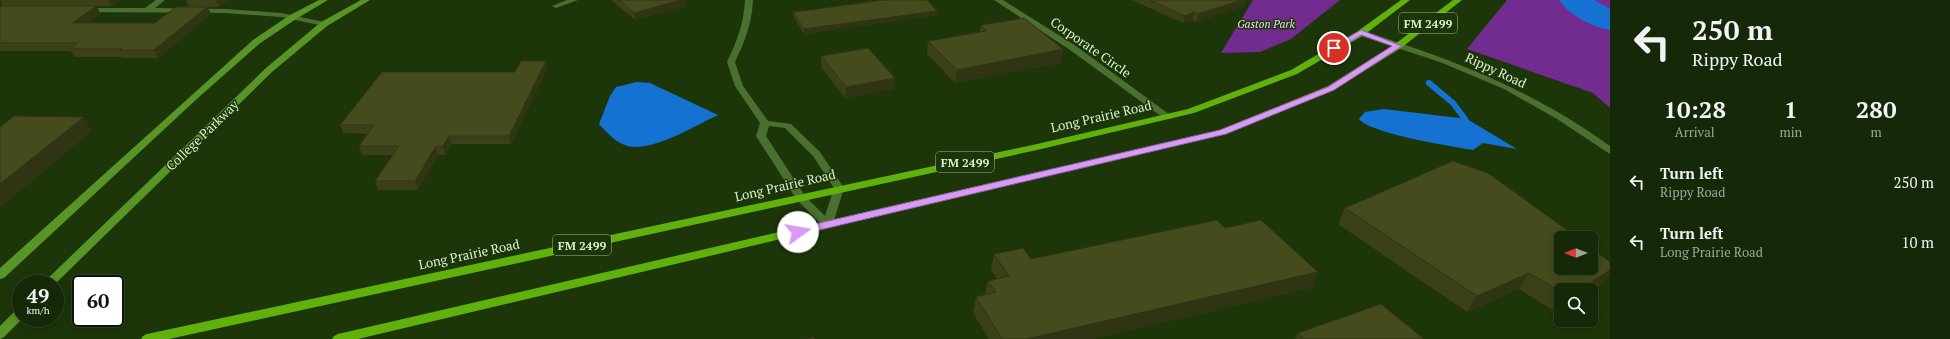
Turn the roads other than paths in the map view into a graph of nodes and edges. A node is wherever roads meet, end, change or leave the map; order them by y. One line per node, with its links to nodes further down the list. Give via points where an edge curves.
1 (161, 0): 11 (street)
2 (324, 0): 12 (main road)
3 (366, 0): 13 (main road, College Parkway)
4 (574, 0): 9 (street)
5 (749, 0): 17 (street, via 749,20 731,62 739,86)
6 (998, 0): 16 (street, Corporate Circle, via 1073,48)
7 (1406, 0): 14 (main road, Long Prairie Road / FM 2499)
8 (1458, 0): 15 (main road, FM 2499)
9 (556, 6)
10 (77, 10): 11 (street)
11 (146, 11): 12 (street, via 225,11)
12 (293, 17): 13 (street); 22 (main road, via 256,42)
13 (324, 24): 23 (main road, College Parkway, via 269,70)
14 (1361, 33): 15 (street, Rippy Road); 16 (main road, Long Prairie Road / FM 2499, via 1294,72 1192,111)
15 (1398, 46): 18 (street, Rippy Road, via 1471,71 1519,94 1585,132); 21 (main road, FM 2499, via 1331,88 1223,132)
16 (1168, 116): 19 (main road, Long Prairie Road / FM 2499, via 1037,147)
17 (765, 124): 19 (street, via 788,126 817,154); 20 (street, via 761,136)
18 (1610, 151)
19 (838, 188): 20 (main road, Long Prairie Road / FM 2499); 21 (street)
20 (801, 198): 21 (street); 26 (main road, Long Prairie Road / FM 2499)
21 (828, 225): 27 (main road, FM 2499)
22 (0, 275)
23 (57, 275)
24 (12, 321): 25 (main road)
25 (0, 334)
26 (147, 339)
27 (338, 339)

